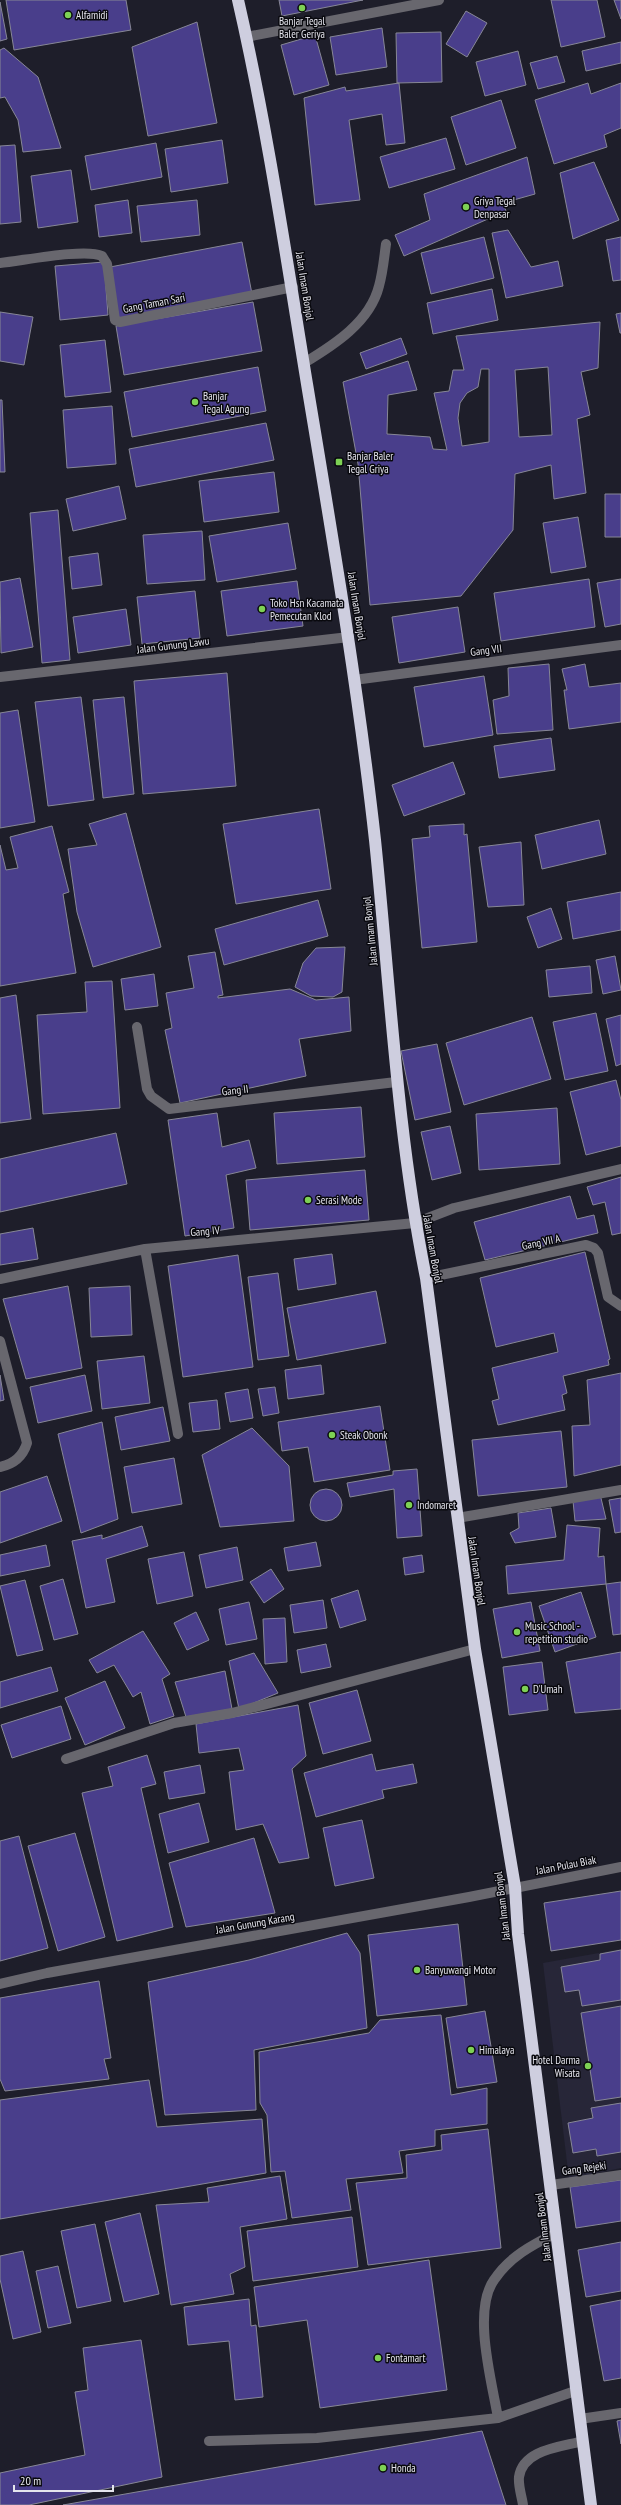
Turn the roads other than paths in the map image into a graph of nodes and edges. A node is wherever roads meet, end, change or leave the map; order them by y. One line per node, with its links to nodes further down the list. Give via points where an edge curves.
1 (238, 0): 3 (highway, Jalan Imam Bonjol)
2 (439, 0): 3 (street)
3 (246, 37): 6 (highway, Jalan Imam Bonjol)
4 (386, 244): 7 (street, via 379,287 369,309 334,345)
5 (0, 263): 6 (street, Gang Taman Sari, via 71,254 102,256 107,264 116,320 120,322)
6 (292, 287): 7 (highway, Jalan Imam Bonjol)
7 (304, 363): 8 (highway, Jalan Imam Bonjol)
8 (349, 637): 10 (street, Jalan Gunung Lawu); 11 (highway, Jalan Imam Bonjol)
9 (621, 645): 11 (street, Gang VII)
10 (0, 677)
11 (354, 680): 13 (highway, Jalan Imam Bonjol, via 374,838)
12 (137, 1027): 13 (street, Gang II, via 147,1088 152,1096 169,1109)
13 (396, 1082): 15 (highway, Jalan Imam Bonjol)
14 (621, 1169): 15 (street, Gang IV, via 454,1208)
15 (415, 1223): 16 (street, Gang IV); 17 (highway, Jalan Imam Bonjol)
16 (145, 1249): 18 (street, Gang IV); 21 (street)
17 (426, 1278): 19 (street, Gang VII A, via 586,1245 598,1253 608,1297); 24 (highway, Jalan Imam Bonjol)
18 (0, 1279)
19 (621, 1306)
20 (0, 1341): 22 (street, via 27,1442 24,1453 16,1460)
21 (178, 1434)
22 (0, 1467)
23 (621, 1490): 24 (street)
24 (457, 1518): 25 (highway, Jalan Imam Bonjol)
25 (475, 1650): 26 (street, via 232,1713 174,1723); 28 (highway, Jalan Imam Bonjol)
26 (66, 1760)
27 (621, 1867): 28 (street, Jalan Pulau Biak)
28 (515, 1887): 29 (street, Jalan Gunung Karang, via 47,1973); 31 (highway, Jalan Imam Bonjol, via 518,1934)
29 (0, 1984)
30 (621, 2175): 31 (street, Gang Rejeki)
31 (551, 2185): 32 (highway, Jalan Imam Bonjol)
32 (556, 2233): 33 (highway, Jalan Imam Bonjol); 35 (street, via 530,2246 509,2262 493,2281 486,2302 484,2326)
33 (575, 2391): 35 (street); 36 (highway, Jalan Imam Bonjol)
34 (621, 2413): 36 (street)
35 (498, 2418): 37 (street, via 317,2438)
36 (580, 2419): 38 (highway, Jalan Imam Bonjol)
37 (209, 2441)
38 (583, 2441): 39 (street, via 543,2452 528,2460 519,2478); 40 (highway, Jalan Imam Bonjol)
39 (523, 2505)
40 (591, 2505)

